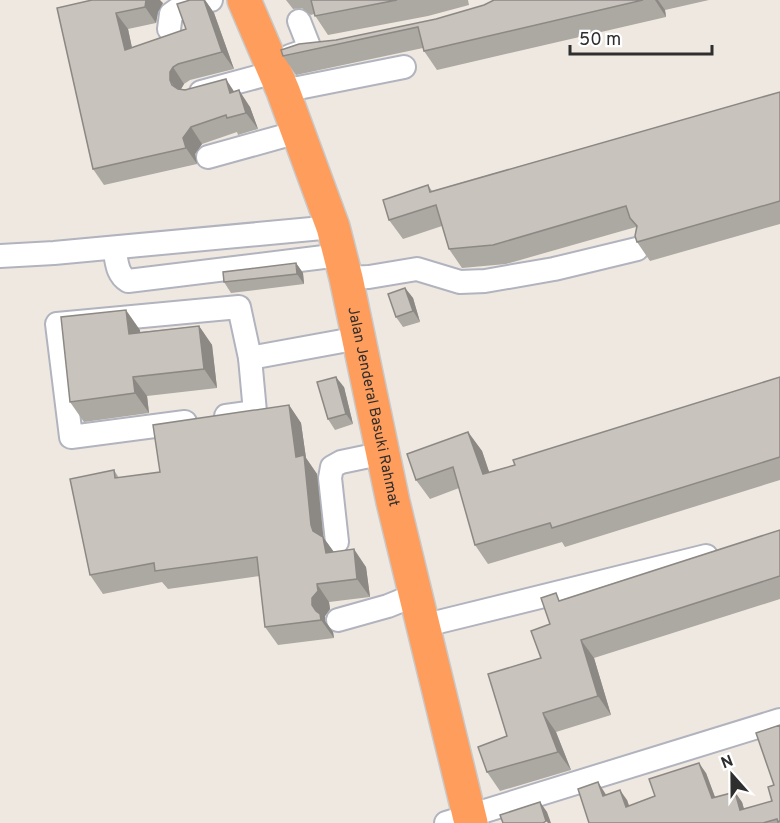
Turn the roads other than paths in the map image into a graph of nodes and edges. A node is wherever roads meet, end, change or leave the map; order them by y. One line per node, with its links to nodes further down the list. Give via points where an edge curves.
1 (211, 0): 4 (street, via 178,9 171,14)
2 (244, 0): 6 (highway, Jalan Jenderal Basuki Rahmat)
3 (299, 21): 6 (street, via 319,50)
4 (168, 29)
5 (404, 67): 6 (street)
6 (276, 75): 7 (street); 8 (highway, Jalan Jenderal Basuki Rahmat)
7 (194, 93)
8 (298, 132): 9 (street); 15 (highway, Jalan Jenderal Basuki Rahmat)
9 (208, 157)
10 (283, 233): 11 (street); 15 (street); 17 (street)
11 (232, 237): 12 (street); 18 (street)
12 (186, 242): 13 (street); 19 (street)
13 (114, 248): 16 (street); 19 (street, via 119,272 128,281)
14 (637, 249): 15 (street, via 555,269 460,282 417,269 369,277)
15 (340, 254): 17 (street); 20 (highway, Jalan Jenderal Basuki Rahmat)
16 (0, 256)
17 (288, 262): 18 (street)
18 (235, 268): 19 (street)
19 (190, 273)
20 (359, 338): 21 (street); 22 (highway, Jalan Jenderal Basuki Rahmat)
21 (250, 358): 21 (street, via 239,307 57,324 71,437 255,412)
22 (384, 453): 23 (street, via 341,462 332,468); 25 (highway, Jalan Jenderal Basuki Rahmat)
23 (337, 542)
24 (724, 552): 25 (street)
25 (419, 610): 26 (street, via 388,606); 28 (highway, Jalan Jenderal Basuki Rahmat)
26 (338, 620)
27 (780, 720): 28 (street)
28 (462, 821)

